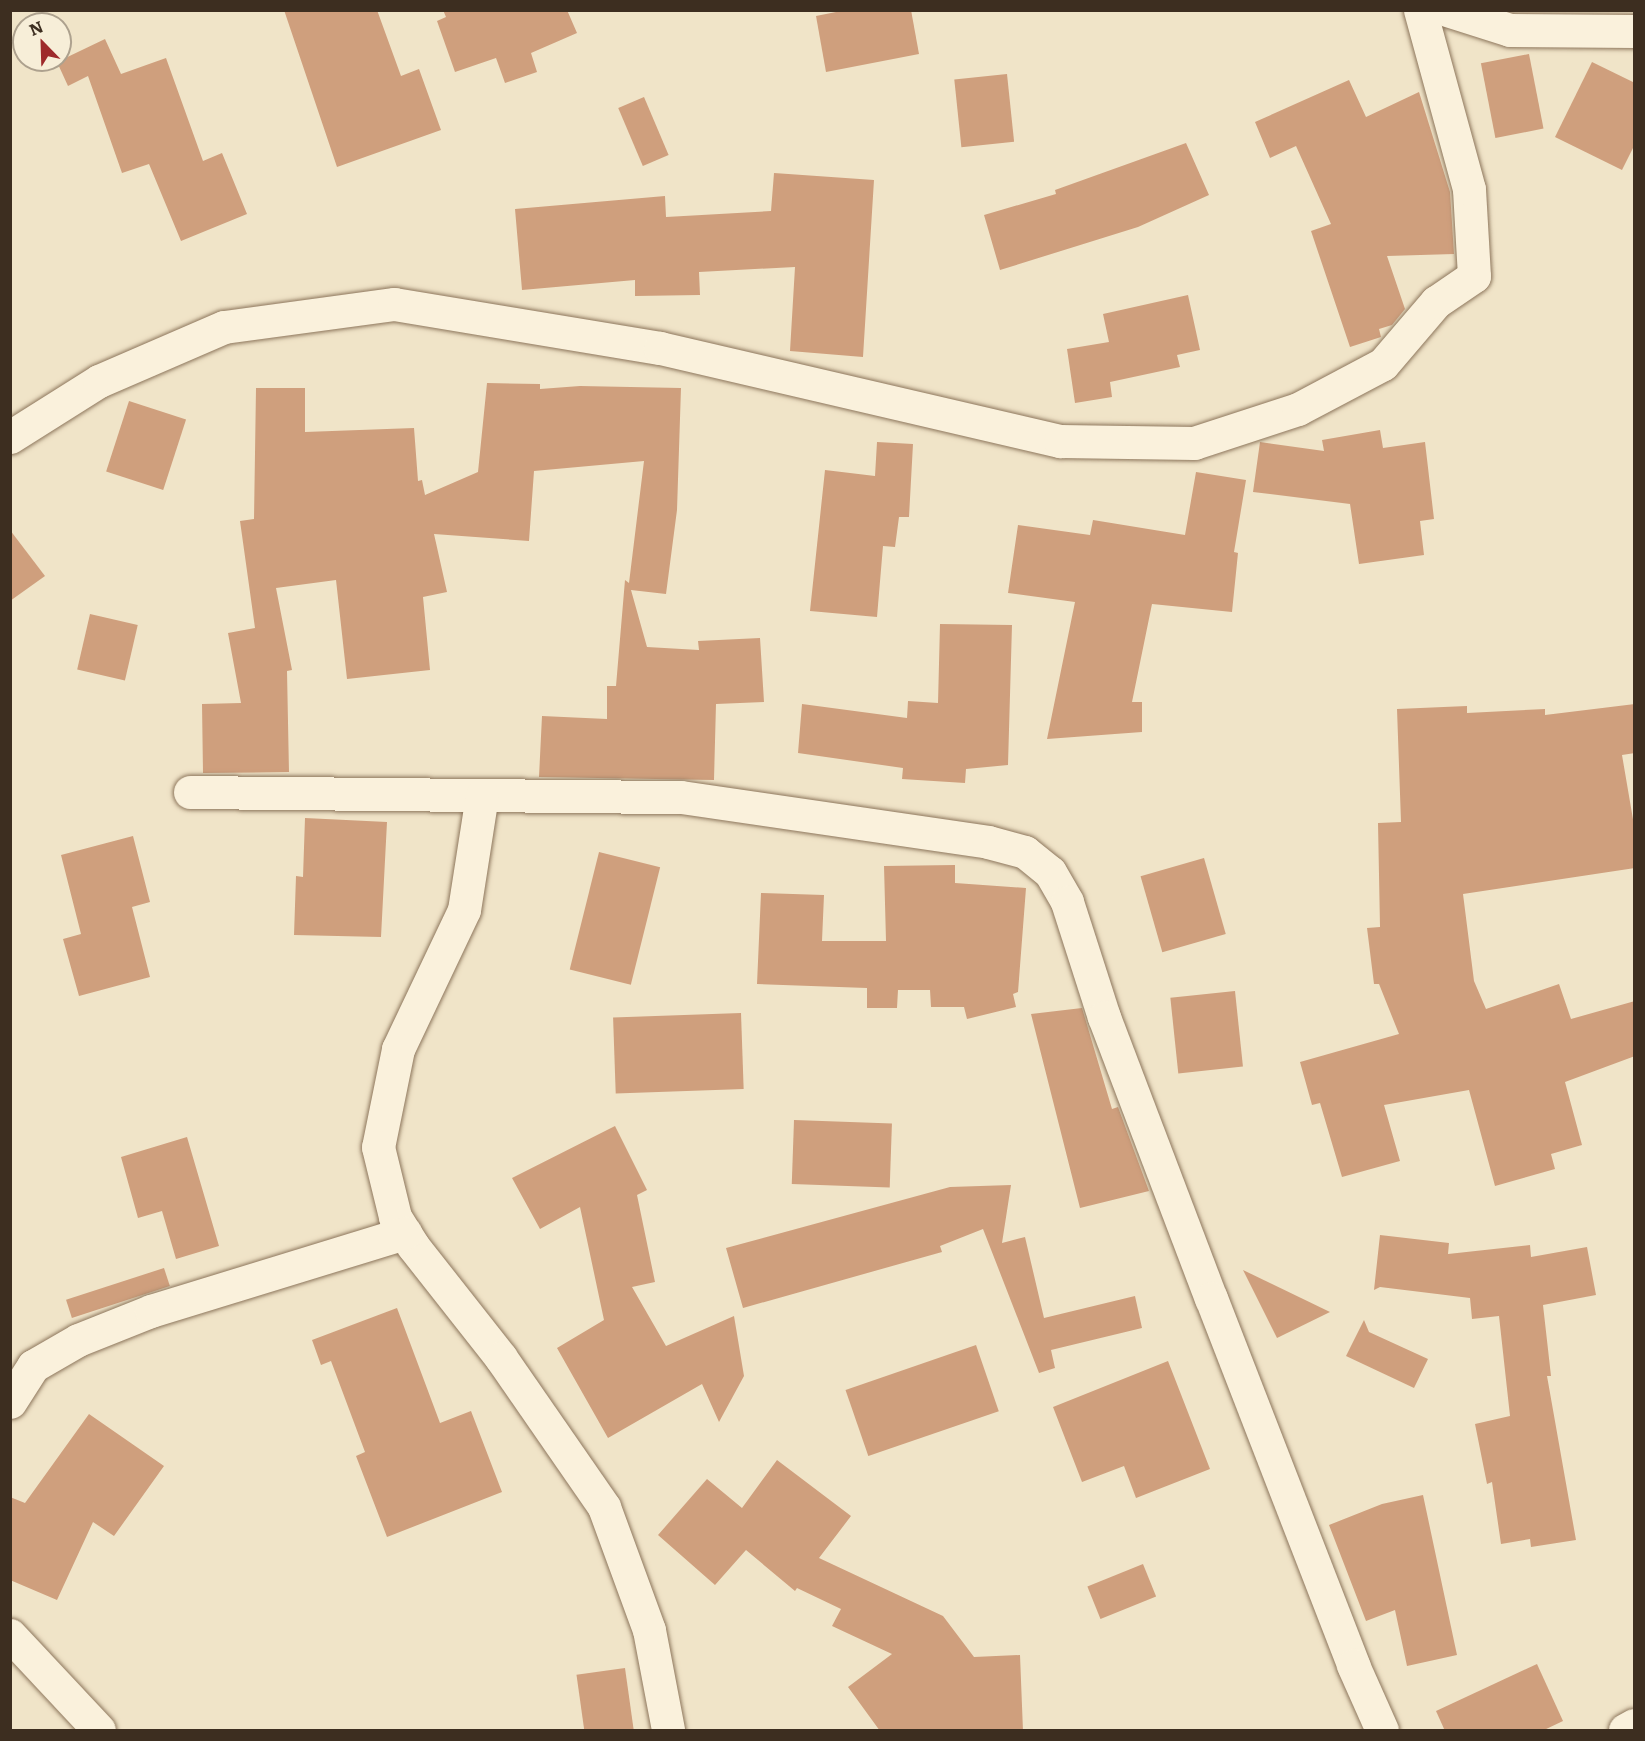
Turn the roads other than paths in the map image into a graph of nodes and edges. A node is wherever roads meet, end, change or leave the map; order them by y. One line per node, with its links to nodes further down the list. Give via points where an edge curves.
1 (1420, 10): 4 (street, via 1469,189 1474,276 1436,302 1383,364 1298,409 1194,443 1060,441 660,348 394,304 224,327 99,381)
2 (1447, 10): 3 (street, via 1510,30)
3 (1635, 31)
4 (10, 436)
5 (190, 792): 6 (street)
6 (482, 795): 7 (street, via 464,910 398,1049 378,1147 395,1217); 13 (street, via 681,797 988,842 1025,852 1050,872 1067,902 1104,1017 1353,1665)
7 (405, 1233): 8 (street, via 151,1311 78,1340 33,1366); 12 (street, via 501,1358 604,1507 649,1630)
8 (10, 1402)
9 (10, 1635): 11 (street)
10 (1635, 1725): 14 (street)
11 (99, 1731)
12 (668, 1731)
13 (1382, 1731)
14 (1625, 1731)

